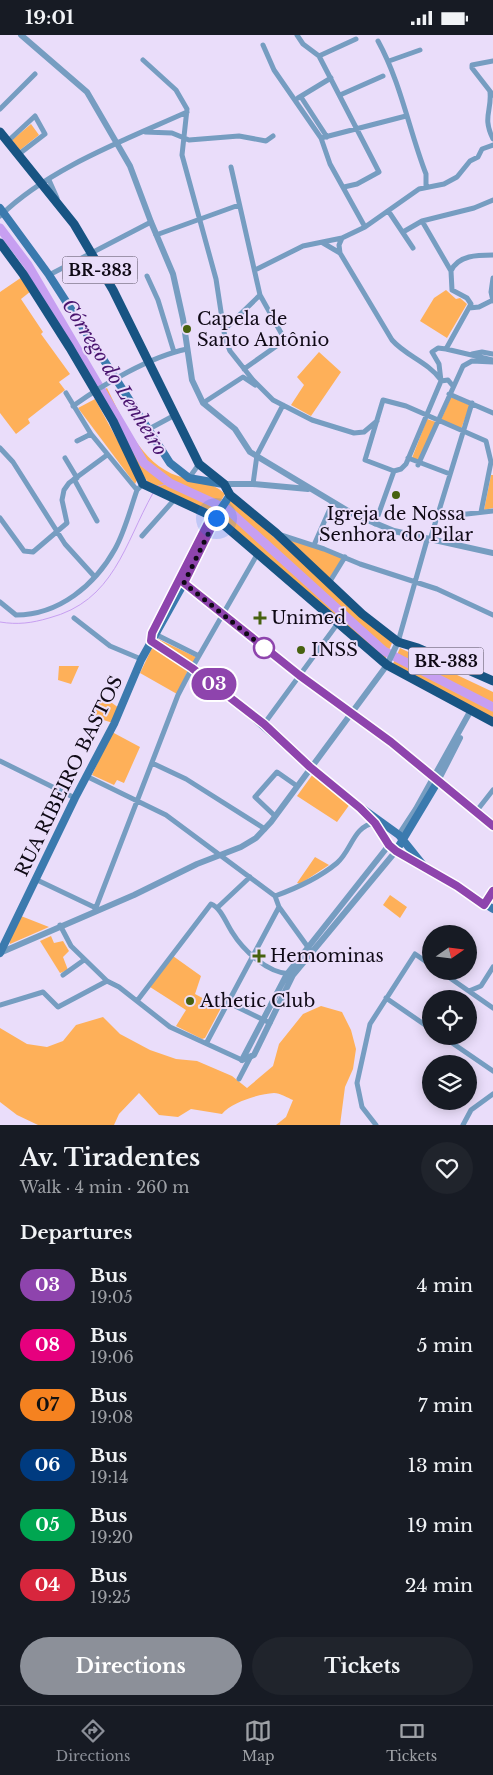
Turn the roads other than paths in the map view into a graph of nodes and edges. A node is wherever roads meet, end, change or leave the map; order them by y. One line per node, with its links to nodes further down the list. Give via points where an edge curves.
1 (21, 35): 28 (street, via 87,92)
2 (297, 35): 7 (street)
3 (356, 39): 7 (street)
4 (378, 41): 9 (street)
5 (263, 45): 16 (street, via 271,63)
6 (420, 50): 9 (street)
7 (318, 56): 13 (street)
8 (143, 60): 18 (street, via 176,90)
9 (389, 61): 19 (street)
10 (493, 61): 14 (street, via 475,64 472,68)
11 (35, 74): 17 (street)
12 (383, 76): 15 (street)
13 (331, 78): 15 (street); 16 (street)
14 (491, 93): 26 (street, via 486,118)
15 (340, 95): 20 (street)
16 (298, 98): 24 (street)
17 (0, 109)
18 (187, 112): 22 (street); 25 (street)
19 (406, 116): 20 (street); 33 (street, via 426,174)
20 (357, 128): 24 (street); 34 (street, via 379,171 357,185)
21 (0, 132): 27 (highway, BR-383)
22 (142, 132): 25 (street, via 172,133); 28 (street)
23 (273, 135): 25 (street, via 266,141 239,136)
24 (324, 137): 34 (street, via 330,164)
25 (184, 139): 39 (street, via 182,155)
26 (493, 139)
27 (8, 141): 30 (highway, BR-383); 30 (street, via 35,116 45,134)
28 (116, 144): 32 (street); 41 (street, via 130,166)
29 (493, 145): 33 (street, via 482,149 457,177)
30 (19, 155): 32 (highway, BR-383)
31 (231, 167): 36 (street)
32 (46, 182): 38 (street); 50 (highway, BR-383)
33 (426, 186): 37 (street)
34 (344, 187): 42 (street)
35 (493, 200): 40 (street)
36 (239, 205): 39 (street); 52 (street)
37 (389, 211): 42 (street); 43 (street)
38 (2, 212): 54 (main road)
39 (199, 217): 44 (street); 60 (street, via 216,279)
40 (422, 221): 43 (street); 53 (street)
41 (151, 223): 44 (street); 50 (street)
42 (365, 227): 45 (street)
43 (403, 232): 48 (street)
44 (156, 235): 61 (street, via 177,287)
45 (342, 238): 46 (street); 49 (street)
46 (323, 242): 49 (street); 52 (street, via 303,246)
47 (1, 248): 73 (highway, via 23,273)
48 (412, 249)
49 (340, 253): 70 (street, via 389,336)
50 (90, 254): 54 (street); 67 (highway, BR-383, via 113,290)
51 (493, 255): 53 (street, via 468,256 453,266)
52 (255, 270): 57 (street)
53 (452, 271): 59 (street, via 451,289 469,299)
54 (50, 275): 69 (main road)
55 (147, 276): 63 (street)
56 (493, 278): 58 (street)
57 (260, 295): 60 (street); 68 (street, via 285,340)
58 (493, 300): 59 (street)
59 (469, 308): 62 (street)
60 (224, 330): 68 (street, via 230,351)
61 (187, 349): 63 (street); 76 (street, via 193,383)
62 (446, 349): 64 (street); 70 (street, via 438,348 431,353 439,364)
63 (174, 352): 67 (street)
64 (472, 354): 65 (street); 66 (street)
65 (493, 354)
66 (493, 361): 71 (street, via 466,363)
67 (148, 363): 69 (street); 81 (highway, BR-383)
68 (244, 369): 72 (street)
69 (118, 379): 73 (street); 85 (main road)
70 (441, 381): 71 (street, via 448,380); 82 (street)
71 (453, 385): 75 (street)
72 (262, 389): 76 (street, via 243,377); 78 (street, via 272,400)
73 (96, 390): 79 (street); 105 (highway, via 114,421)
74 (66, 393): 79 (street)
75 (450, 394): 77 (street); 84 (street)
76 (203, 403): 91 (street, via 235,429 248,449)
77 (472, 403): 80 (street); 86 (street)
78 (284, 405): 83 (street, via 312,420 350,433 364,432); 91 (street)
79 (73, 407): 87 (street)
80 (493, 413)
81 (175, 415): 85 (street); 95 (highway, BR-383)
82 (426, 416): 83 (street, via 383,400); 84 (street); 93 (street)
83 (377, 421): 97 (street, via 365,460)
84 (438, 421): 86 (street); 96 (street)
85 (149, 429): 101 (main road, via 170,463)
86 (462, 431): 94 (street, via 486,441); 99 (street)
87 (91, 434): 88 (street); 90 (street)
88 (77, 441)
89 (0, 448): 117 (street, via 13,462)
90 (107, 455): 100 (street); 105 (street)
91 (258, 455): 104 (street); 106 (street)
92 (65, 458): 100 (street)
93 (408, 458): 96 (street); 97 (street, via 404,467)
94 (492, 462): 98 (street)
95 (199, 464): 101 (street); 102 (highway, BR-383)
96 (419, 465): 99 (street)
97 (394, 471): 116 (street)
98 (492, 473): 112 (street)
99 (450, 474): 113 (street)
100 (76, 478): 115 (street); 117 (street, via 63,493 68,520)
101 (189, 478): 102 (main road)
102 (224, 484): 103 (street); 107 (highway, BR-383)
103 (238, 484): 104 (street); 107 (street)
104 (253, 484): 106 (street)
105 (143, 487): 108 (highway, BR-383); 125 (street, via 116,547)
106 (309, 489): 109 (street)
107 (230, 495): 111 (main road, RUA RIBEIRO BASTOS); 118 (highway, BR-383)
108 (170, 498): 111 (highway, BR-383); 119 (street)
109 (333, 502): 116 (street); 121 (street)
110 (493, 511): 112 (street)
111 (218, 513): 122 (highway, BR-383); 127 (main road, RUA RIBEIRO BASTOS)
112 (481, 513): 113 (street)
113 (439, 514): 120 (street)
114 (0, 518): 117 (street, via 27,553 35,551)
115 (97, 521)
116 (375, 524): 120 (street)
117 (57, 533): 125 (street)
118 (276, 533): 121 (street); 128 (highway, BR-383)
119 (142, 536)
120 (429, 540): 123 (street); 126 (street)
121 (314, 545): 124 (street)
122 (258, 553): 131 (street); 133 (highway, BR-383)
123 (493, 553)
124 (345, 557): 126 (street); 128 (street)
125 (94, 576): 129 (street, via 61,604 28,615 16,615)
126 (414, 580): 130 (street); 135 (street)
127 (181, 582): 131 (main road); 134 (main road, RUA RIBEIRO BASTOS)
128 (329, 583): 135 (highway, BR-383)
129 (0, 602)
130 (492, 613)
131 (222, 614): 136 (street); 140 (main road)
132 (74, 618): 137 (street, via 110,646)
133 (338, 623): 138 (highway, BR-383); 140 (street)
134 (153, 636): 136 (street); 137 (main road, RUA RIBEIRO BASTOS); 139 (main road)
135 (398, 644): 138 (street); 141 (highway, BR-383, via 418,648)
136 (199, 657): 139 (street)
137 (141, 659): 149 (main road, RUA RIBEIRO BASTOS, via 114,723)
138 (388, 663): 142 (highway, BR-383); 143 (street)
139 (192, 668): 145 (main road); 147 (street)
140 (299, 675): 143 (main road); 145 (street)
141 (493, 681)
142 (473, 711): 144 (highway, BR-383); 150 (street)
143 (353, 713): 148 (street); 150 (main road)
144 (493, 722)
145 (264, 724): 148 (main road)
146 (0, 761): 153 (street)
147 (152, 763): 154 (street); 161 (street, via 186,779)
148 (310, 767): 151 (street); 155 (main road)
149 (86, 776): 153 (main road, RUA RIBEIRO BASTOS); 154 (street)
150 (436, 779): 156 (street); 162 (main road)
151 (297, 786): 157 (street); 157 (street, via 277,772 256,796 257,801)
152 (493, 790): 156 (street)
153 (75, 798): 168 (main road, RUA RIBEIRO BASTOS)
154 (138, 800): 165 (street, via 166,815); 174 (street)
155 (360, 808): 158 (main road); 159 (main road)
156 (475, 813): 160 (street)
157 (275, 816): 161 (street)
158 (375, 823): 159 (main road); 163 (main road); 170 (street, via 360,830 336,865)
159 (386, 826): 162 (main road)
160 (493, 826)
161 (264, 829): 165 (street, via 254,839)
162 (402, 837): 163 (main road); 164 (main road); 166 (main road)
163 (389, 845): 164 (main road); 177 (street)
164 (396, 851): 166 (main road); 177 (street)
165 (223, 855): 167 (street); 174 (street)
166 (427, 870): 171 (main road)
167 (250, 877): 170 (street); 173 (street)
168 (35, 879): 174 (street); 178 (main road, RUA RIBEIRO BASTOS)
169 (493, 891): 171 (street)
170 (275, 896): 172 (street)
171 (484, 905): 175 (main road)
172 (279, 907): 177 (street); 179 (street)
173 (217, 908): 179 (street); 192 (street, via 209,905)
174 (96, 909): 176 (street)
175 (493, 909)
176 (60, 925): 178 (street); 181 (street, via 71,946)
177 (309, 948): 184 (street)
178 (1, 951)
179 (252, 957): 184 (street); 193 (street)
180 (422, 959): 190 (street, via 414,954)
181 (84, 960): 183 (street); 186 (street)
182 (493, 967): 187 (street)
183 (63, 975)
184 (290, 975): 196 (street); 197 (street)
185 (453, 980): 188 (street)
186 (107, 981): 192 (street); 194 (street, via 58,1007 44,992)
187 (481, 986): 189 (street); 191 (street)
188 (468, 990)
189 (471, 990)
190 (386, 998): 198 (street); 206 (street, via 370,1024 357,1083 362,1107)
191 (479, 998): 195 (street)
192 (137, 1001): 199 (street, via 170,1027)
193 (229, 1003): 196 (street); 199 (street)
194 (0, 1005)
195 (493, 1008)
196 (262, 1020): 197 (street); 202 (street)
197 (270, 1023): 201 (street)
198 (422, 1023)
199 (206, 1042): 202 (street)
200 (455, 1045): 203 (street)
201 (252, 1055): 202 (street); 204 (street)
202 (242, 1060)
203 (493, 1071)
204 (239, 1079)
205 (493, 1095): 207 (street, via 471,1110)
206 (376, 1125)
207 (463, 1125)

